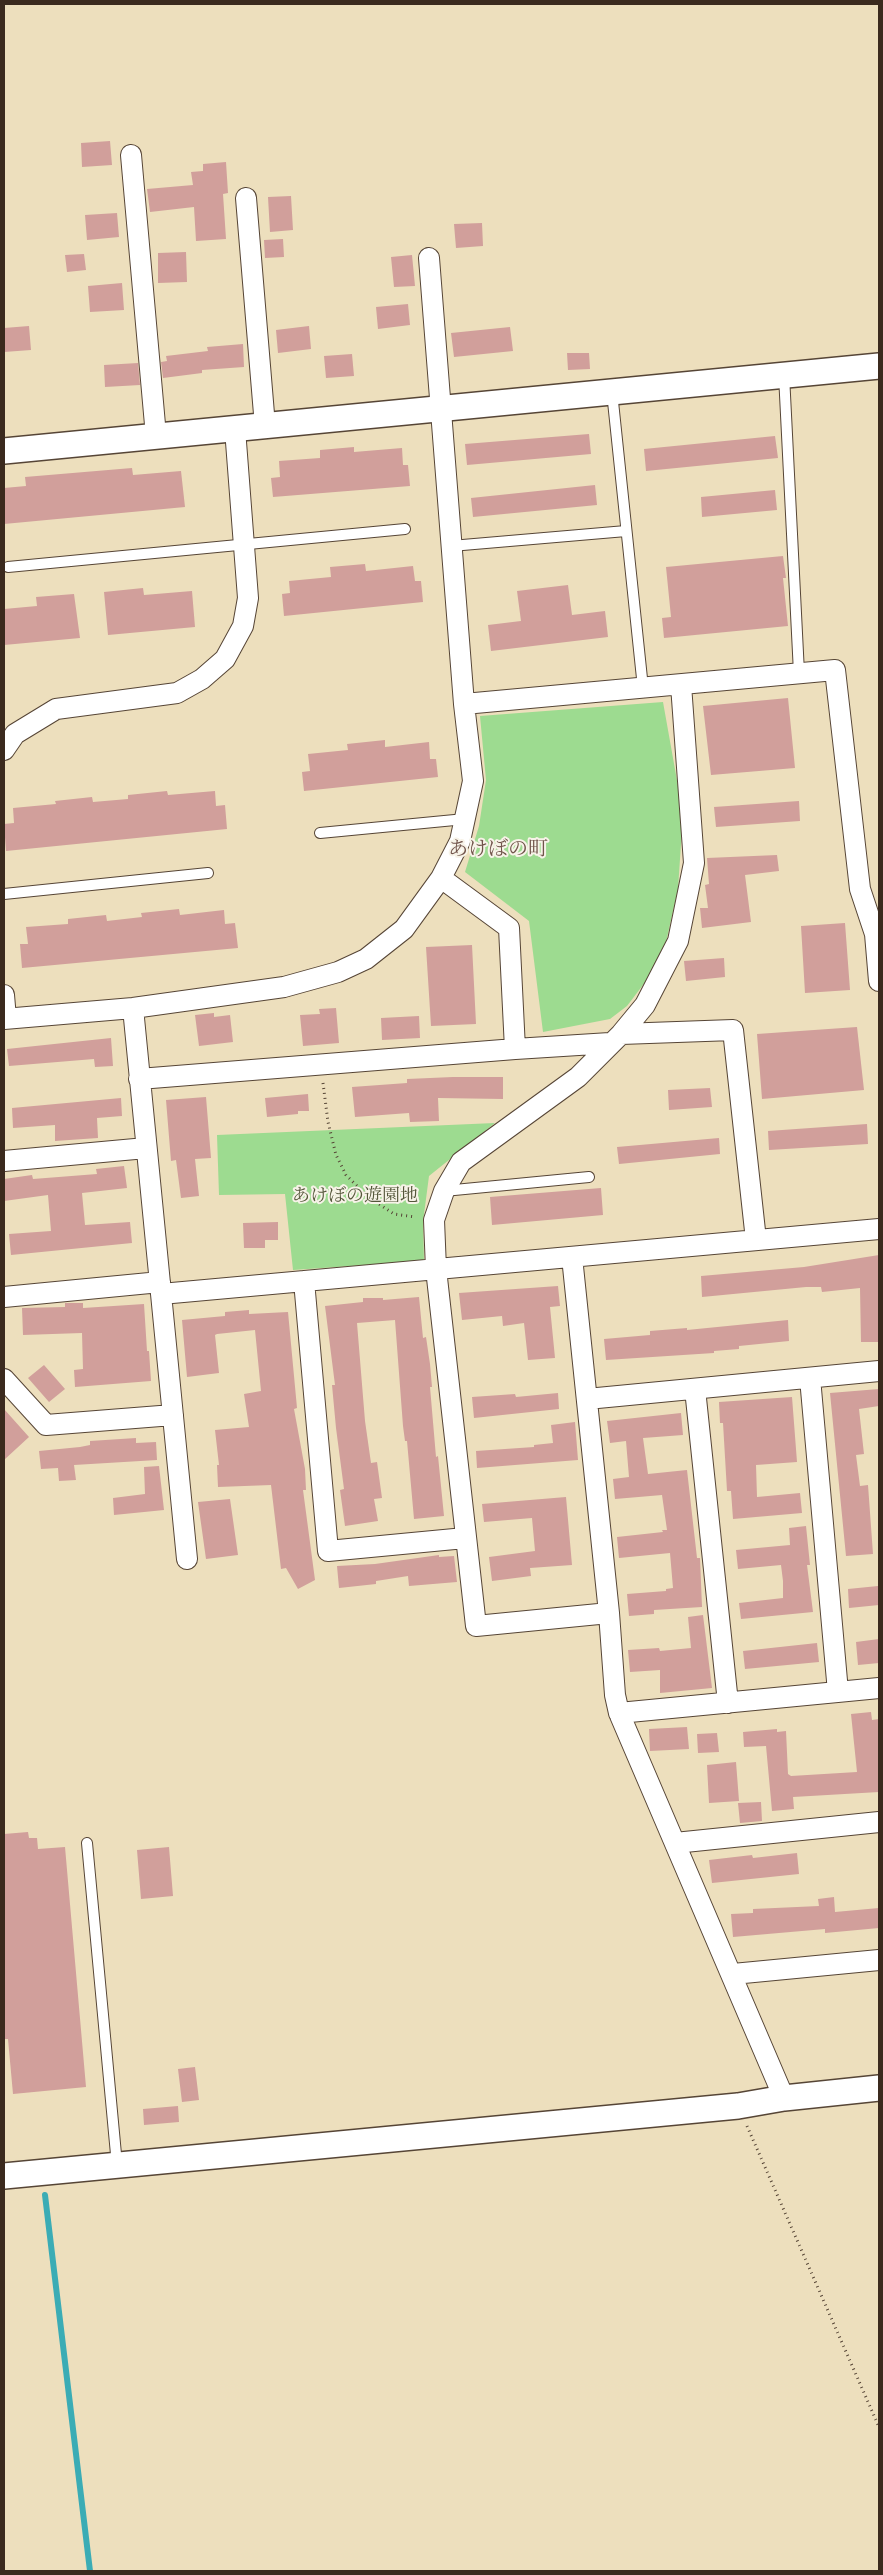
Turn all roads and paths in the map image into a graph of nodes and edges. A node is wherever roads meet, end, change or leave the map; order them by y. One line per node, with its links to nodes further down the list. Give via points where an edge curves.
1 (131, 155): 10 (street)
2 (246, 198): 8 (street)
3 (429, 258): 7 (street)
4 (879, 366): 5 (street)
5 (784, 375): 6 (street); 17 (lane)
6 (612, 392): 7 (street); 13 (lane)
7 (439, 409): 8 (street); 15 (street)
8 (265, 426): 9 (street)
9 (235, 428): 10 (street); 14 (street)
10 (156, 436): 11 (street)
11 (4, 451)
12 (404, 529): 14 (lane)
13 (626, 531): 15 (lane); 19 (lane)
14 (244, 544): 16 (lane); 21 (street, via 248,598 243,626 224,659 202,680 177,693 56,709 15,734)
15 (451, 546): 20 (street)
16 (8, 567)
17 (799, 673): 18 (street); 27 (street, via 836,670 860,890 875,934)
18 (681, 685): 19 (street); 31 (street, via 694,863 678,941 645,1005)
19 (643, 688): 20 (street)
20 (464, 704): 22 (street, via 473,781)
21 (4, 750)
22 (465, 819): 23 (lane); 25 (street, via 460,841)
23 (320, 833)
24 (208, 873): 26 (lane)
25 (441, 878): 29 (street, via 404,930 366,959 338,972 284,987); 32 (street, via 509,928)
26 (4, 894)
27 (879, 981)
28 (4, 995): 30 (street)
29 (133, 1008): 30 (street); 34 (street)
30 (5, 1018)
31 (615, 1039): 32 (street); 38 (street, via 578,1077 461,1162); 41 (street, via 733,1030)
32 (514, 1049): 33 (street)
33 (320, 1065): 34 (street); 39 (path, via 328,1122 336,1155 346,1175 394,1214)
34 (140, 1079): 35 (street)
35 (146, 1148): 36 (street); 45 (street)
36 (4, 1161)
37 (588, 1177): 38 (lane)
38 (444, 1191): 39 (street)
39 (434, 1220): 43 (street)
40 (879, 1229): 41 (street)
41 (756, 1240): 42 (street)
42 (572, 1256): 43 (street); 51 (street)
43 (436, 1269): 44 (street); 53 (street)
44 (304, 1281): 45 (street); 53 (street, via 328,1551)
45 (160, 1288): 46 (street); 52 (street)
46 (4, 1297)
47 (879, 1371): 48 (street)
48 (810, 1378): 50 (street); 57 (street)
49 (4, 1380): 52 (street, via 46,1425)
50 (695, 1388): 51 (street); 58 (street)
51 (587, 1399): 55 (street)
52 (173, 1415): 54 (street)
53 (465, 1538): 55 (street, via 476,1626)
54 (187, 1559)
55 (609, 1613): 59 (street)
56 (879, 1688): 57 (street)
57 (838, 1692): 58 (street)
58 (728, 1703): 59 (street)
59 (618, 1713): 62 (street)
60 (879, 1822): 62 (street)
61 (87, 1843): 68 (lane)
62 (675, 1843): 64 (street)
63 (879, 1960): 64 (street)
64 (733, 1974): 66 (street)
65 (879, 2088): 66 (street)
66 (784, 2098): 67 (street)
67 (738, 2106): 68 (street); 70 (path)
68 (118, 2165): 69 (street)
69 (4, 2176)
70 (879, 2428)

